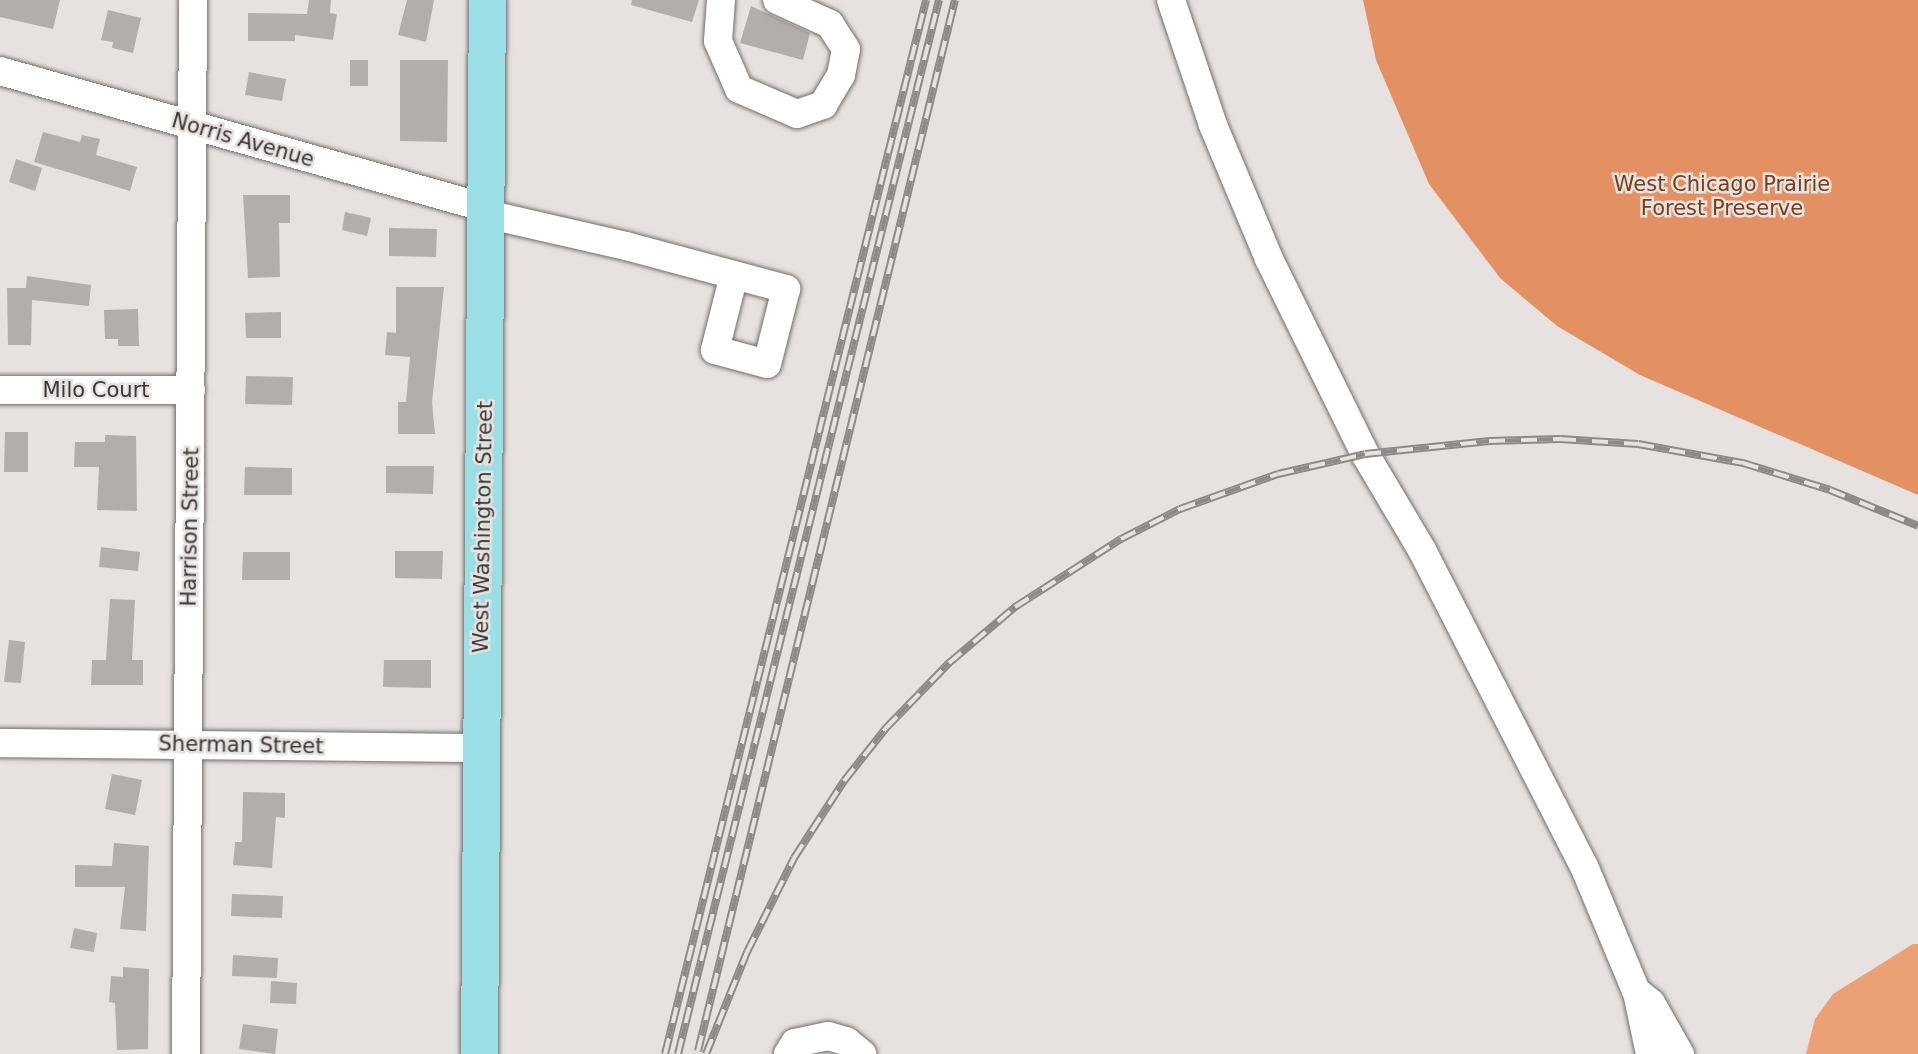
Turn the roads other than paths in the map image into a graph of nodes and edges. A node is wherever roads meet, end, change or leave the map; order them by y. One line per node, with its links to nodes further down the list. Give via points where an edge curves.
1 (193, 0): 7 (street, Harrison Street)
2 (487, 0): 8 (main road, West Washington Street)
3 (721, 0): 4 (street, via 718,41 739,89 797,114 823,105 841,75 846,49 830,24)
4 (777, 0)
5 (1171, 0): 15 (street, via 1218,137 1269,259 1365,454 1422,550 1584,866)
6 (0, 71): 7 (street, Norris Avenue)
7 (192, 125): 8 (street, Norris Avenue); 11 (street, Harrison Street)
8 (486, 211): 9 (street, Norris Avenue); 14 (main road, West Washington Street)
9 (734, 275)
10 (0, 390): 11 (street, Milo Court)
11 (191, 390): 13 (street, Harrison Street)
12 (0, 743): 13 (street, Sherman Street)
13 (187, 744): 14 (street, Sherman Street); 16 (street, Harrison Street)
14 (481, 748): 17 (main road, West Washington Street)
15 (1636, 991): 20 (street); 21 (street, via 1651,1003)
16 (186, 1054)
17 (479, 1054)
18 (788, 1054): 19 (street, via 795,1043 828,1036 846,1041)
19 (862, 1054)
20 (1650, 1054)
21 (1680, 1054)

